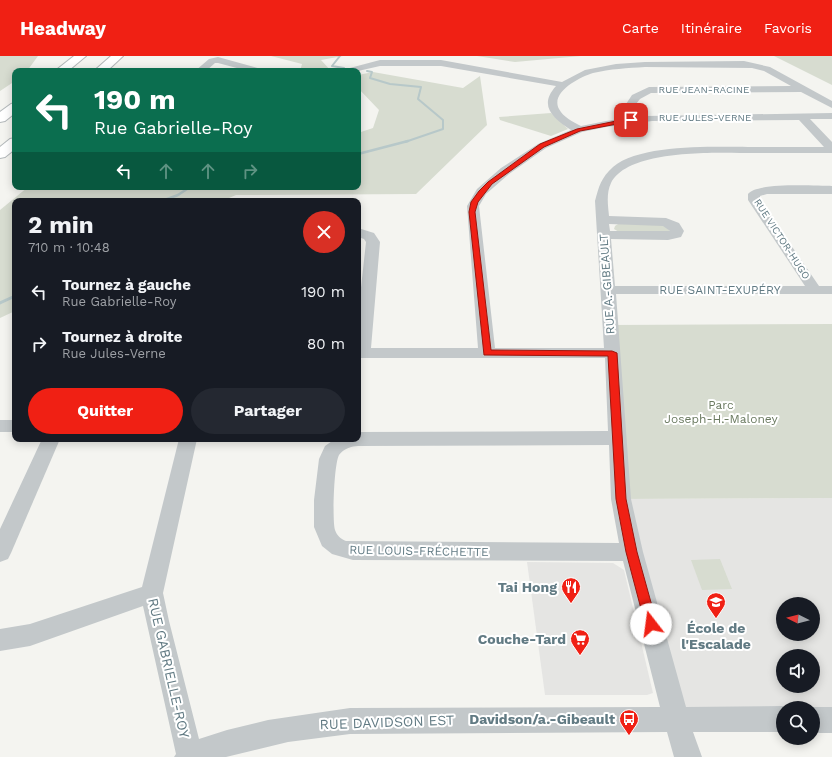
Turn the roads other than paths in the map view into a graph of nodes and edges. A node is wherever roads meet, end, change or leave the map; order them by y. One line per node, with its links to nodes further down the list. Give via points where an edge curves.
1 (81, 56): 5 (highway)
2 (118, 56): 6 (highway)
3 (725, 56): 4 (street)
4 (733, 65): 10 (street, via 617,66 586,73); 11 (street, via 763,67)
5 (65, 68)
6 (104, 68)
7 (204, 68): 8 (street, via 212,61 218,60)
8 (247, 68)
9 (361, 68): 10 (street, via 380,63 441,63)
10 (564, 85): 18 (street, via 553,98 553,107 559,117)
11 (802, 89): 12 (street); 17 (street, RUE JEAN-RACINE, via 652,90 639,95 631,102 631,106)
12 (832, 104)
13 (12, 108): 16 (highway)
14 (832, 116): 15 (street, RUE JULES-VERNE)
15 (802, 117): 17 (street, RUE JULES-VERNE); 20 (street)
16 (0, 118)
17 (643, 118): 18 (street, RUE JULES-VERNE)
18 (579, 130): 31 (street, RUE JULES-VERNE, via 535,150 490,183 474,202 472,212)
19 (12, 144): 21 (highway)
20 (832, 149): 23 (street, RUE A.-GIBEAULT, via 688,151 641,158 617,170 606,181 601,195)
21 (0, 154)
22 (832, 190): 27 (street, RUE VICTOR-HUGO, via 767,190 754,194 754,200)
23 (603, 220): 25 (street, RUE A.-GIBEAULT); 25 (street, via 660,222 674,226 677,231 668,236)
24 (361, 233): 29 (street, via 370,236 373,242)
25 (604, 235): 26 (street, RUE A.-GIBEAULT)
26 (607, 290): 27 (street, RUE SAINT-EXUPÉRY); 32 (street, RUE A.-GIBEAULT)
27 (814, 290): 28 (street, RUE SAINT-EXUPÉRY)
28 (832, 290)
29 (361, 344)
30 (361, 353): 31 (street)
31 (487, 353): 32 (street)
32 (612, 353): 35 (street, RUE A.-GIBEAULT)
33 (0, 426): 34 (street)
34 (12, 426)
35 (617, 438): 36 (street, RUE LOUIS-FRÉCHETTE); 40 (street, RUE A.-GIBEAULT, via 621,499)
36 (361, 439)
37 (50, 442): 41 (street)
38 (187, 442): 42 (street, RUE GABRIELLE-ROY)
39 (349, 442): 40 (street, RUE LOUIS-FRÉCHETTE, via 333,450 327,460 324,524 331,542 338,547 356,551)
40 (632, 552): 44 (street, RUE A.-GIBEAULT)
41 (0, 553)
42 (152, 593): 43 (street, via 30,636); 48 (street, RUE GABRIELLE-ROY)
43 (0, 640)
44 (676, 719): 45 (street, RUE DAVIDSON EST); 48 (street, RUE DAVIDSON EST, via 350,721 310,725 240,740); 49 (street, RUE A.-GIBEAULT)
45 (776, 720)
46 (820, 720): 47 (street)
47 (832, 720)
48 (189, 757)
49 (688, 757)

